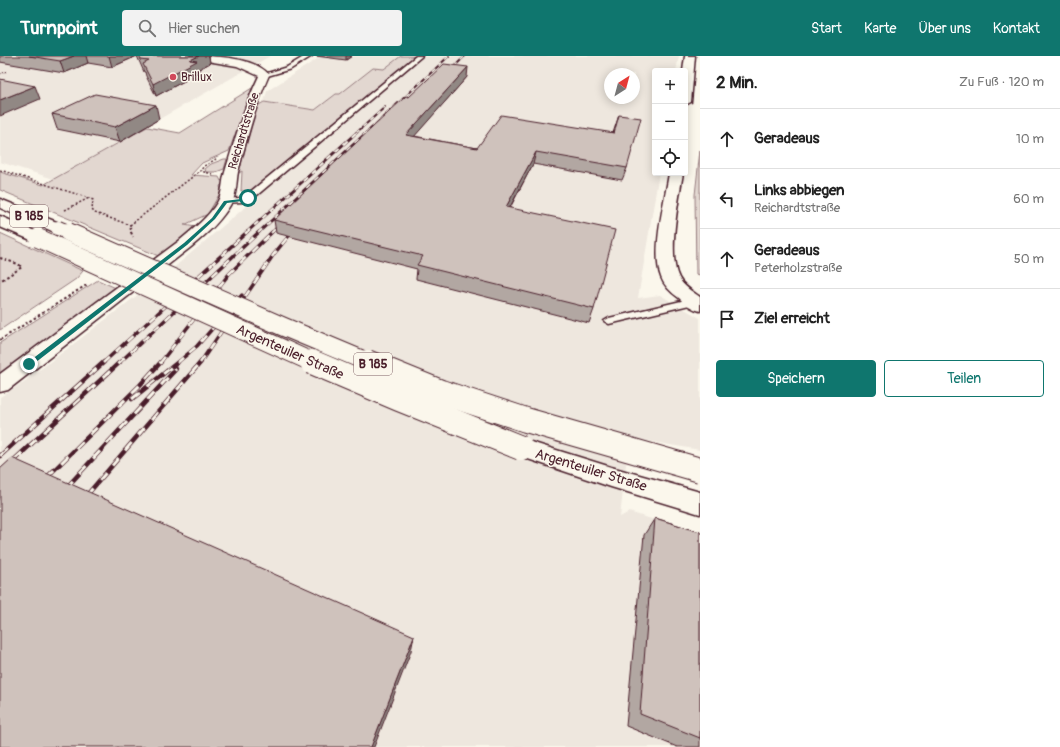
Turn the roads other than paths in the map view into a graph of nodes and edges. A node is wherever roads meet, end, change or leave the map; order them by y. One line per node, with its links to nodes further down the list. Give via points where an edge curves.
1 (194, 56): 5 (street, Reichardtstraße)
2 (309, 56): 7 (lane, via 289,68)
3 (419, 56): 9 (lane, via 253,194 242,200)
4 (690, 56): 6 (street)
5 (226, 58): 7 (street, Reichardtstraße, via 250,66)
6 (688, 74)
7 (264, 75): 9 (street, Reichardtstraße, via 255,93 231,172)
8 (676, 176): 12 (street, via 666,266 670,278 679,289)
9 (225, 202): 14 (street, Reichardtstraße, via 201,230 147,275)
10 (0, 204): 15 (street, Argenteuiler Straße / B 185, bridge, via 60,220 284,327 441,392 631,452)
11 (0, 221): 16 (street, Argenteuiler Straße / B 185, bridge, via 346,378 438,416 521,448)
12 (697, 303): 13 (lane)
13 (609, 321)
14 (0, 385)
15 (700, 470)
16 (700, 503)

